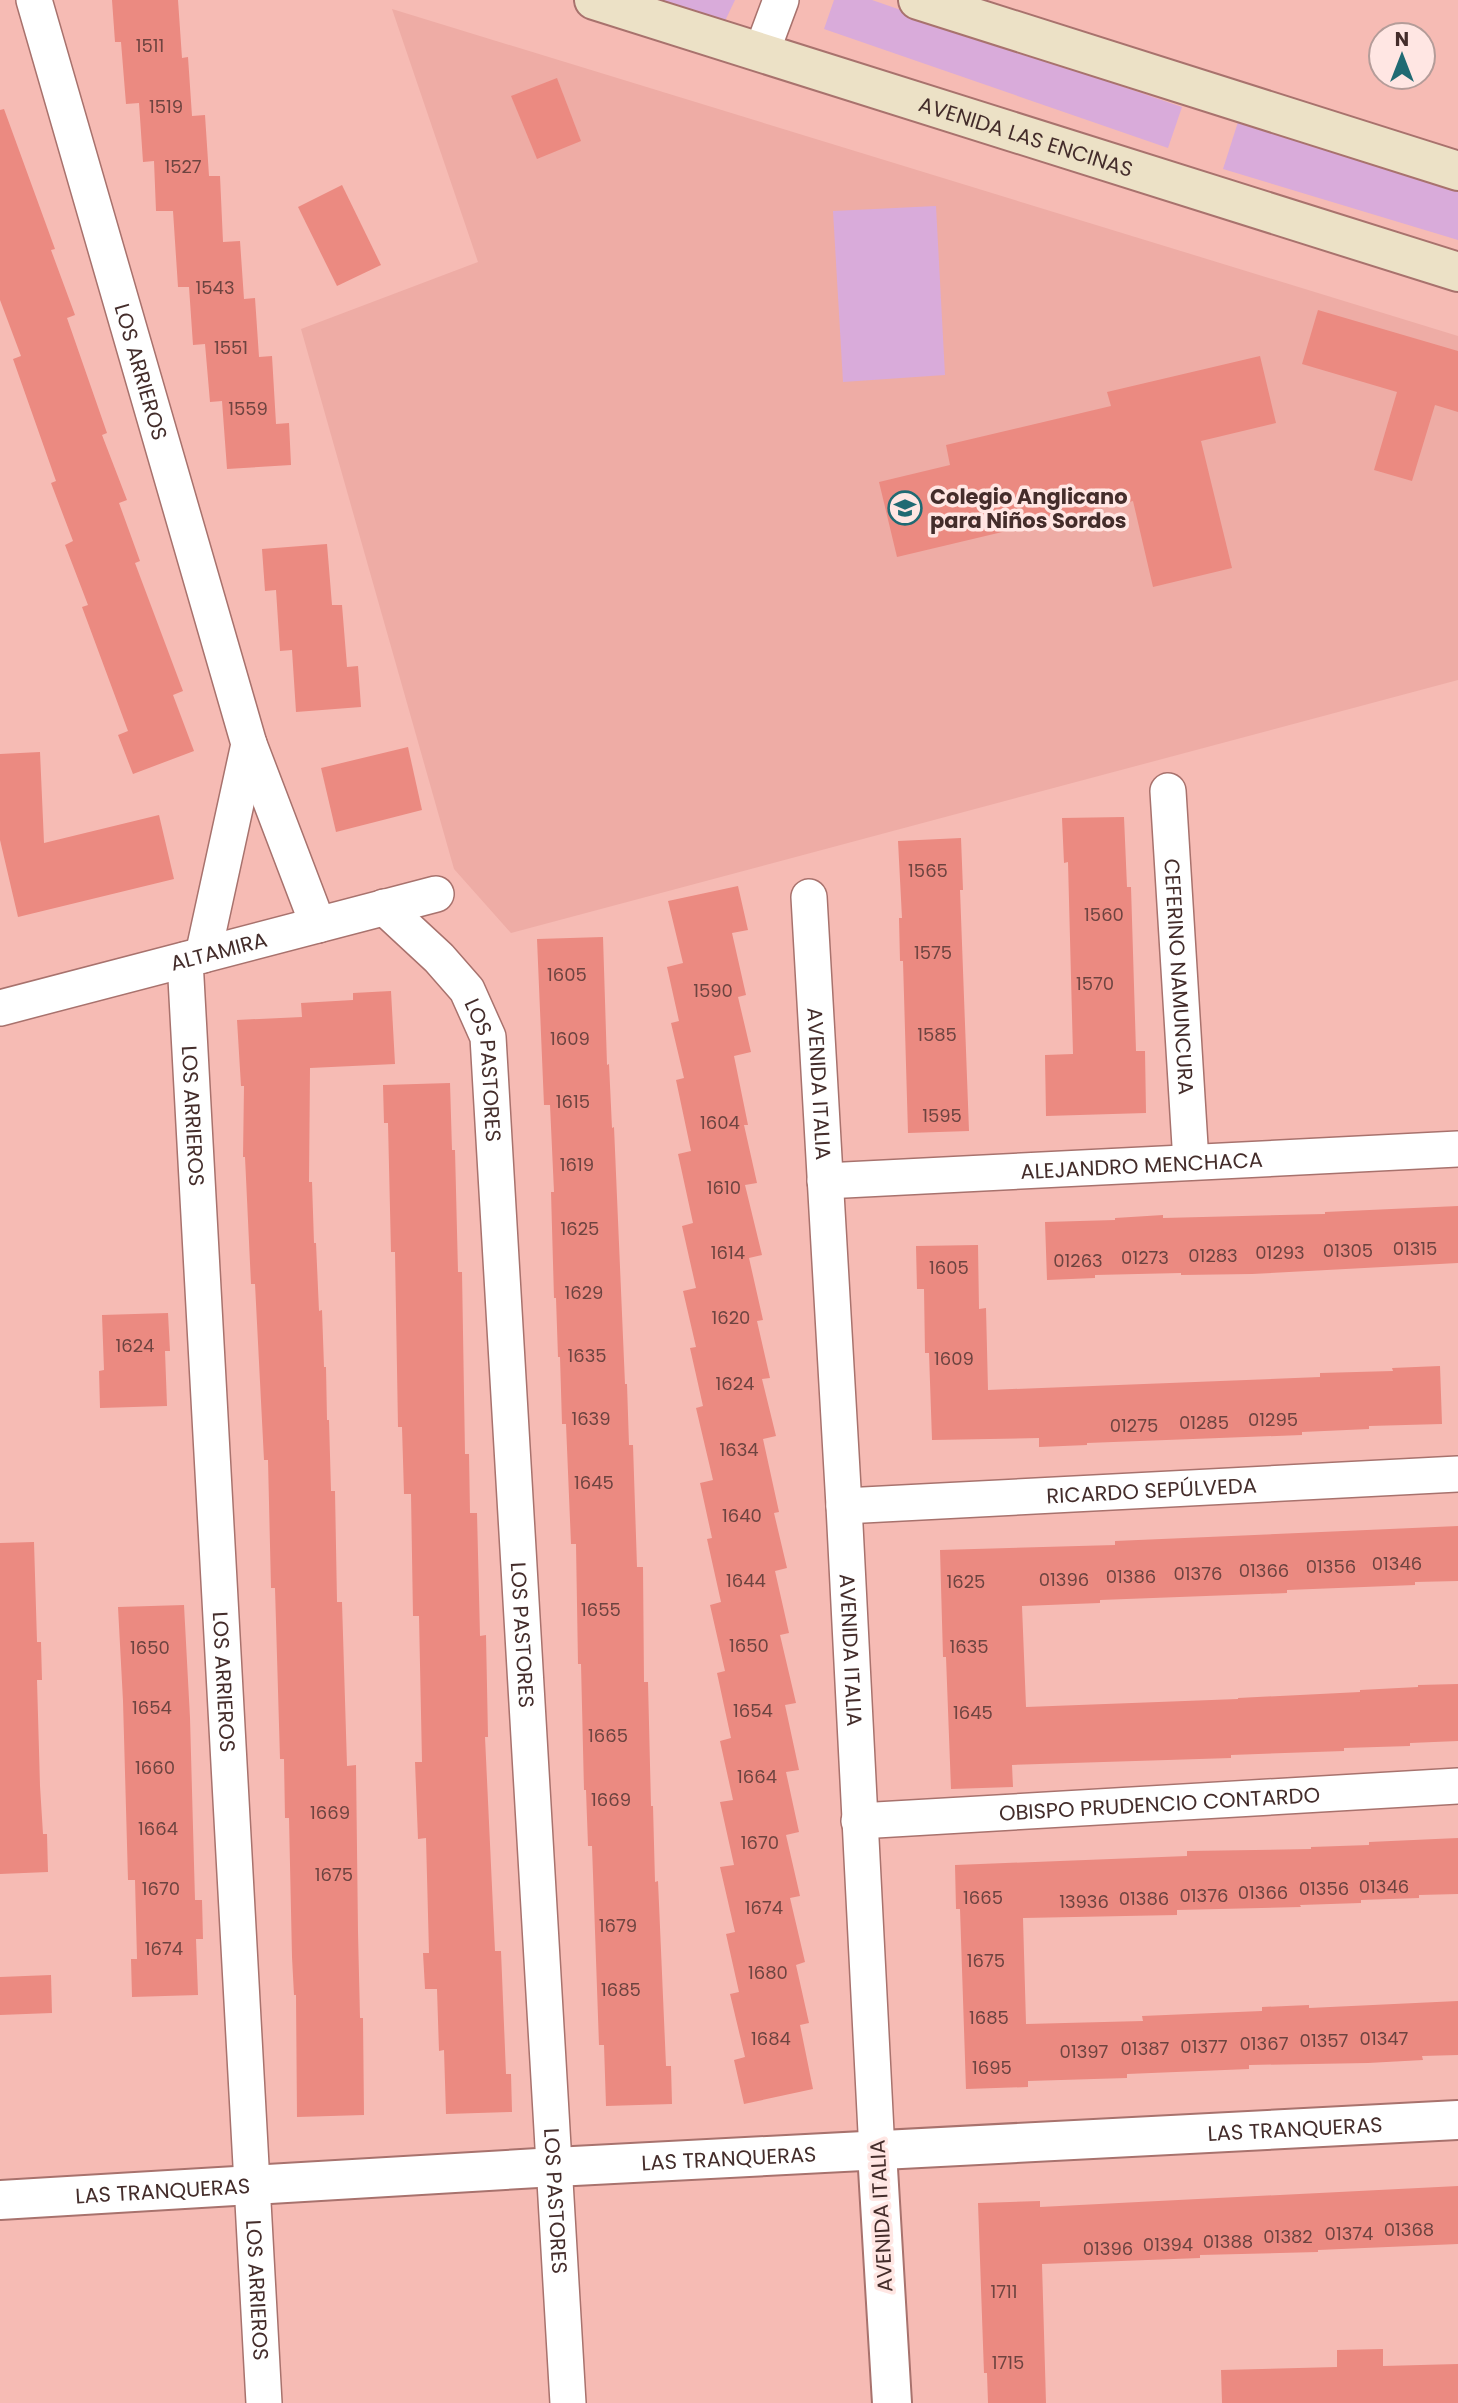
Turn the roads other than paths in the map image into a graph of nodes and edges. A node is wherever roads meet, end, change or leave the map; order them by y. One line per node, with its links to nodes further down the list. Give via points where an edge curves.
1 (34, 0): 8 (street, LOS ARRIEROS)
2 (594, 0): 5 (main road, AVENIDA LAS ENCINAS)
3 (781, 0): 5 (street)
4 (918, 0): 6 (main road)
5 (761, 51): 7 (main road, AVENIDA LAS ENCINAS)
6 (1458, 171)
7 (1458, 272)
8 (249, 744): 13 (street, LOS ARRIEROS); 14 (street, LOS ARRIEROS)
9 (1168, 791): 17 (street, CEFERINO NAMUNCURA)
10 (436, 894): 12 (street, ALTAMIRA)
11 (808, 897): 18 (street, AVENIDA ITALIA)
12 (384, 907): 13 (street, ALTAMIRA); 25 (street, LOS PASTORES, via 467,990 488,1037)
13 (318, 925): 14 (street, ALTAMIRA)
14 (194, 957): 15 (street, ALTAMIRA); 26 (street, LOS ARRIEROS)
15 (0, 1008)
16 (1458, 1149): 17 (street, ALEJANDRO MENCHACA)
17 (1191, 1162): 18 (street, ALEJANDRO MENCHACA)
18 (825, 1181): 20 (street, AVENIDA ITALIA)
19 (1458, 1474): 20 (street, RICARDO SEPÚLVEDA)
20 (844, 1506): 22 (street, AVENIDA ITALIA)
21 (1458, 1786): 22 (street, OBISPO PRUDENCIO CONTARDO)
22 (859, 1821): 24 (street, AVENIDA ITALIA)
23 (1458, 2120): 24 (street, LAS TRANQUERAS)
24 (877, 2152): 25 (street, LAS TRANQUERAS); 30 (street, AVENIDA ITALIA)
25 (555, 2167): 26 (street, LAS TRANQUERAS); 29 (street, LOS PASTORES)
26 (252, 2186): 27 (street, LAS TRANQUERAS); 28 (street, LOS ARRIEROS)
27 (0, 2200)
28 (264, 2403)
29 (568, 2403)
30 (892, 2403)

